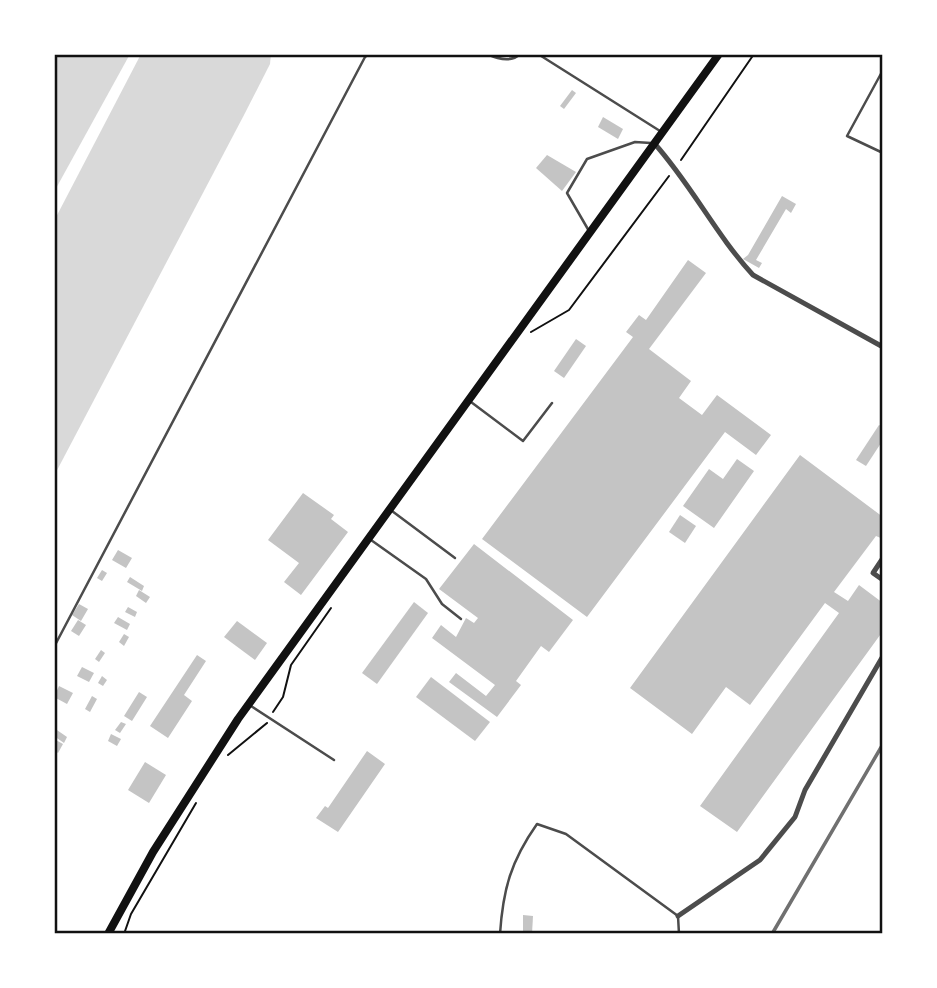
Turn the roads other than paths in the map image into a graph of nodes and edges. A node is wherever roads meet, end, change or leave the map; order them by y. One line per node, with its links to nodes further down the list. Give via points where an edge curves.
1 (369, 54): 20 (lane)
2 (488, 54): 3 (lane, via 500,60)
3 (520, 54)
4 (538, 54): 7 (lane)
5 (719, 54): 7 (main road)
6 (883, 70): 9 (lane, via 847,136)
7 (662, 132): 8 (main road)
8 (654, 143): 10 (main road); 10 (lane, via 635,142 587,159 567,193); 11 (street, via 753,275)
9 (883, 153)
10 (589, 231): 12 (main road)
11 (883, 347)
12 (468, 400): 13 (lane, via 523,441); 14 (main road)
13 (552, 403)
14 (389, 510): 15 (main road); 16 (lane)
15 (368, 538): 19 (lane, via 426,579 442,604); 22 (main road)
16 (456, 558)
17 (883, 558): 18 (street, via 873,573)
18 (883, 580)
19 (461, 619)
20 (54, 647)
21 (883, 656): 24 (street, via 805,790 795,817 760,860)
22 (248, 705): 23 (lane); 25 (main road, via 153,852)
23 (334, 760)
24 (678, 916): 26 (lane, via 566,834 537,824 516,854 502,899); 27 (lane)
25 (108, 934)
26 (500, 934)
27 (679, 934)

